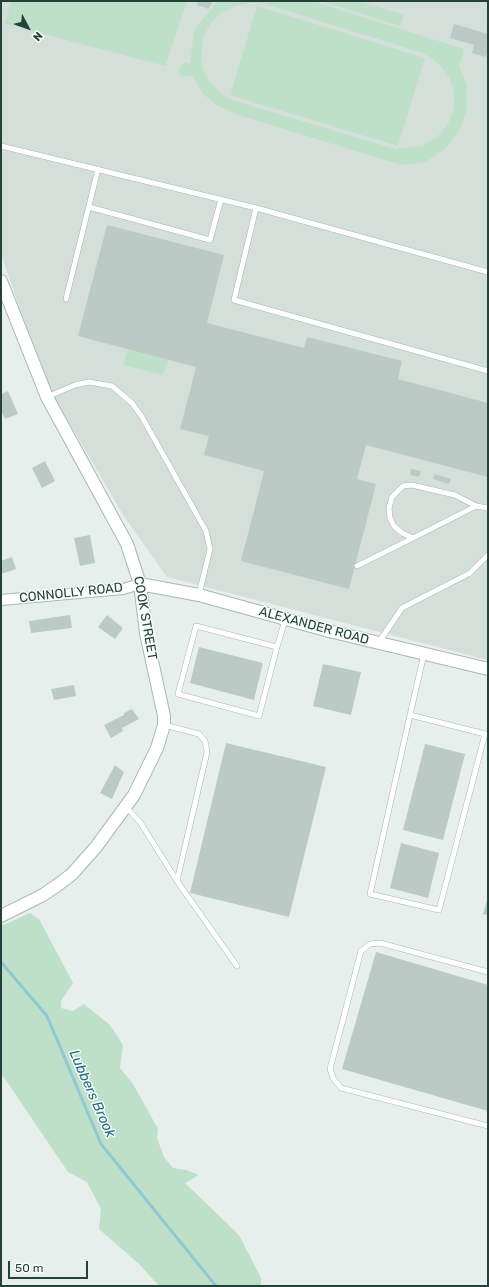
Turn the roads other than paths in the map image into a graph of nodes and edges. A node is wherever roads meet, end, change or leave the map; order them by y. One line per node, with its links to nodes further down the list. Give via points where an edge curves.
1 (1, 146): 2 (lane)
2 (98, 168): 3 (lane); 4 (lane)
3 (221, 199): 4 (lane, via 210,240); 5 (lane)
4 (89, 207): 8 (lane)
5 (256, 208): 6 (lane); 9 (lane, via 234,300)
6 (488, 272)
7 (1, 281): 10 (street, COOK STREET)
8 (66, 299)
9 (488, 371)
10 (47, 397): 16 (street, COOK STREET, via 127,544); 17 (lane, via 89,382 112,386 132,403 206,530 210,549)
11 (476, 506): 12 (lane); 13 (lane); 13 (lane, via 455,495 412,485 403,486 392,497 390,518 402,533)
12 (488, 508)
13 (413, 538): 15 (lane)
14 (488, 554): 20 (lane, via 470,573 402,608)
15 (357, 566)
16 (140, 584): 17 (street, ALEXANDER ROAD); 18 (street, CONNOLLY ROAD, via 123,589); 25 (street, COOK STREET, via 146,633)
17 (199, 595): 19 (street, ALEXANDER ROAD)
18 (1, 600)
19 (285, 618): 20 (street, ALEXANDER ROAD); 21 (lane)
20 (378, 643): 22 (street, ALEXANDER ROAD)
21 (278, 647): 21 (lane, via 259,716 178,694 196,626)
22 (424, 654): 23 (street, ALEXANDER ROAD); 24 (lane)
23 (488, 669)
24 (410, 715): 24 (lane, via 370,894 439,910 485,734)
25 (164, 725): 26 (street, COOK STREET, via 154,756); 27 (lane, via 199,734 205,741 207,752)
26 (126, 807): 27 (lane, via 140,822); 28 (street, COOK STREET, via 72,874 43,895)
27 (177, 881): 29 (lane)
28 (1, 916)
29 (237, 966)
30 (488, 972): 31 (lane, via 380,943 370,944 361,951 330,1069 341,1088)
31 (488, 1126)

